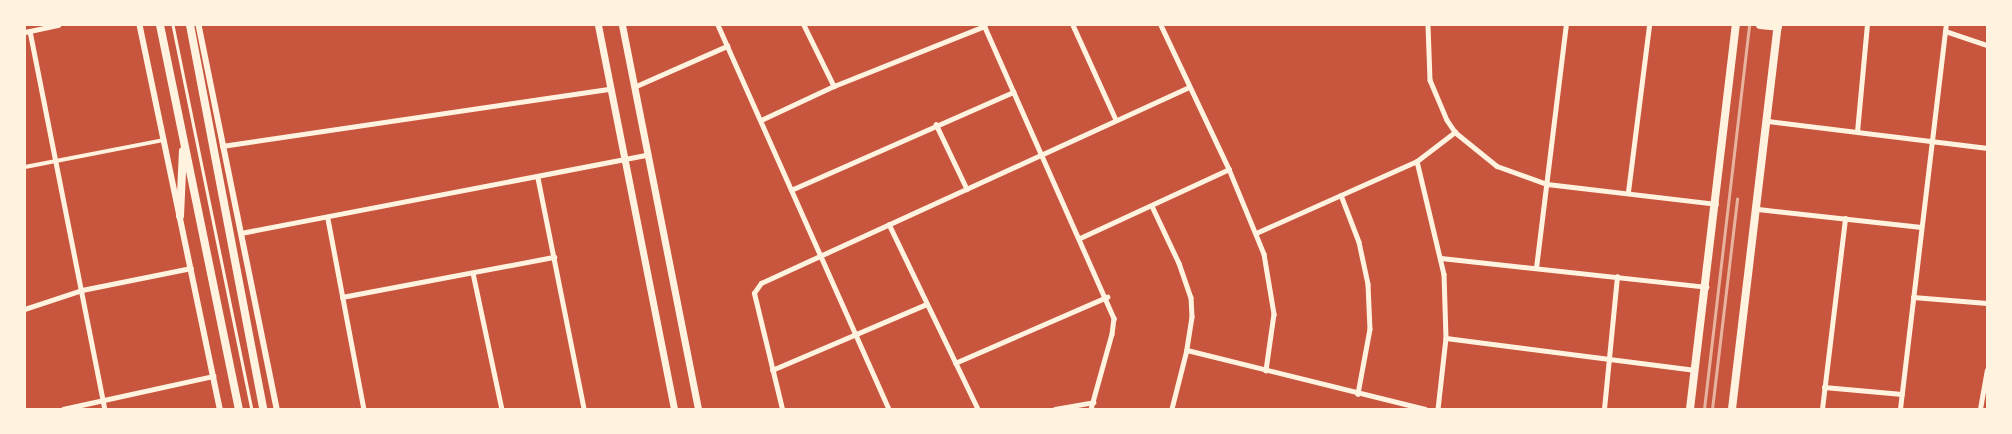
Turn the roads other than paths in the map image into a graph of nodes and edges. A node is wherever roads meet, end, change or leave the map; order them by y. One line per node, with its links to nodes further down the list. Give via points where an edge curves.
1 (58, 25): 22 (street)
2 (140, 25): 38 (street)
3 (160, 25): 37 (main road)
4 (173, 25): 100 (lane)
5 (190, 25): 101 (main road)
6 (199, 25): 40 (street)
7 (598, 25): 29 (main road)
8 (622, 25): 26 (main road)
9 (718, 25): 25 (street)
10 (804, 25): 27 (street)
11 (984, 25): 27 (street); 30 (street)
12 (1073, 25): 32 (street)
13 (1161, 25): 28 (street)
14 (1428, 25): 35 (street, via 1430,80)
15 (1566, 25): 50 (street)
16 (1648, 25): 53 (street)
17 (1736, 25): 55 (main road)
18 (1760, 25): 21 (main road)
19 (1868, 25): 36 (street)
20 (1946, 25): 23 (street)
21 (1778, 26): 33 (main road)
22 (28, 31): 45 (street)
23 (1945, 31): 24 (street); 39 (street)
24 (1987, 45)
25 (727, 46): 26 (street); 31 (street)
26 (634, 86): 43 (main road)
27 (834, 86): 31 (street)
28 (1189, 87): 32 (street); 48 (street)
29 (610, 89): 40 (street); 44 (main road)
30 (1013, 92): 34 (street); 42 (street)
31 (761, 120): 52 (street)
32 (1116, 120): 42 (street)
33 (1768, 121): 36 (street); 57 (main road)
34 (936, 124): 51 (street); 52 (street)
35 (1455, 132): 46 (street); 50 (street, via 1497,166)
36 (1856, 132): 39 (street)
37 (183, 139): 58 (main road); 99 (main road)
38 (164, 140): 45 (street); 58 (street)
39 (1932, 140): 41 (street); 62 (street)
40 (222, 146): 63 (street)
41 (1987, 148)
42 (1042, 154): 51 (street); 65 (street)
43 (647, 155): 44 (street); 107 (main road)
44 (625, 157): 49 (street); 106 (main road)
45 (54, 161): 47 (street); 74 (street)
46 (1417, 161): 54 (street); 68 (street)
47 (25, 167)
48 (1229, 169): 56 (street); 64 (street)
49 (538, 178): 60 (street); 67 (street)
50 (1547, 184): 53 (street); 70 (street)
51 (967, 189): 61 (street)
52 (792, 190): 66 (street)
53 (1628, 192): 55 (street)
54 (1341, 195): 64 (street); 92 (street, via 1359,242 1368,284 1370,329)
55 (1716, 204): 73 (main road)
56 (1152, 206): 65 (street); 83 (street, via 1179,263 1190,297 1192,317)
57 (1758, 209): 59 (street); 118 (main road)
58 (180, 216): 69 (street)
59 (1846, 218): 62 (street); 91 (street)
60 (328, 219): 63 (street); 75 (street)
61 (889, 224): 66 (street); 79 (street)
62 (1922, 228): 77 (street)
63 (241, 233): 102 (street)
64 (1256, 233): 87 (street, via 1273,292 1273,334)
65 (1080, 238): 76 (street)
66 (820, 256): 81 (street); 86 (street, via 756,288 754,293)
67 (554, 257): 71 (street); 105 (street)
68 (1441, 258): 70 (street); 82 (street)
69 (191, 268): 74 (street); 90 (street)
70 (1536, 268): 72 (street)
71 (473, 273): 75 (street); 104 (street)
72 (1617, 277): 73 (street); 84 (street)
73 (1706, 288): 88 (main road)
74 (82, 290): 80 (street); 94 (street)
75 (342, 297): 103 (street)
76 (1107, 297): 85 (street); 95 (street, via 1114,318 1112,334)
77 (1913, 297): 78 (street); 93 (street)
78 (1987, 303)
79 (927, 304): 81 (street); 85 (street)
80 (25, 309)
81 (855, 334): 86 (street); 109 (street)
82 (1446, 338): 84 (street); 115 (street)
83 (1187, 350): 87 (street); 113 (street)
84 (1610, 357): 88 (street); 116 (street)
85 (955, 363): 110 (street)
86 (772, 370): 108 (street)
87 (1266, 370): 92 (street)
88 (1695, 370): 117 (main road)
89 (1987, 371): 121 (street)
90 (213, 376): 94 (street); 98 (street)
91 (1824, 387): 93 (street); 119 (street)
92 (1358, 394): 114 (street)
93 (1902, 394): 120 (street)
94 (103, 399): 96 (street); 97 (street)
95 (1093, 402): 111 (street); 112 (street)
96 (63, 409)
97 (105, 409)
98 (220, 409)
99 (239, 409)
100 (252, 409)
101 (263, 409)
102 (277, 409)
103 (364, 409)
104 (502, 409)
105 (584, 409)
106 (674, 409)
107 (698, 409)
108 (782, 409)
109 (889, 409)
110 (978, 409)
111 (1055, 409)
112 (1091, 409)
113 (1172, 409)
114 (1425, 409)
115 (1438, 409)
116 (1604, 409)
117 (1690, 409)
118 (1732, 409)
119 (1822, 409)
120 (1900, 409)
121 (1980, 409)

